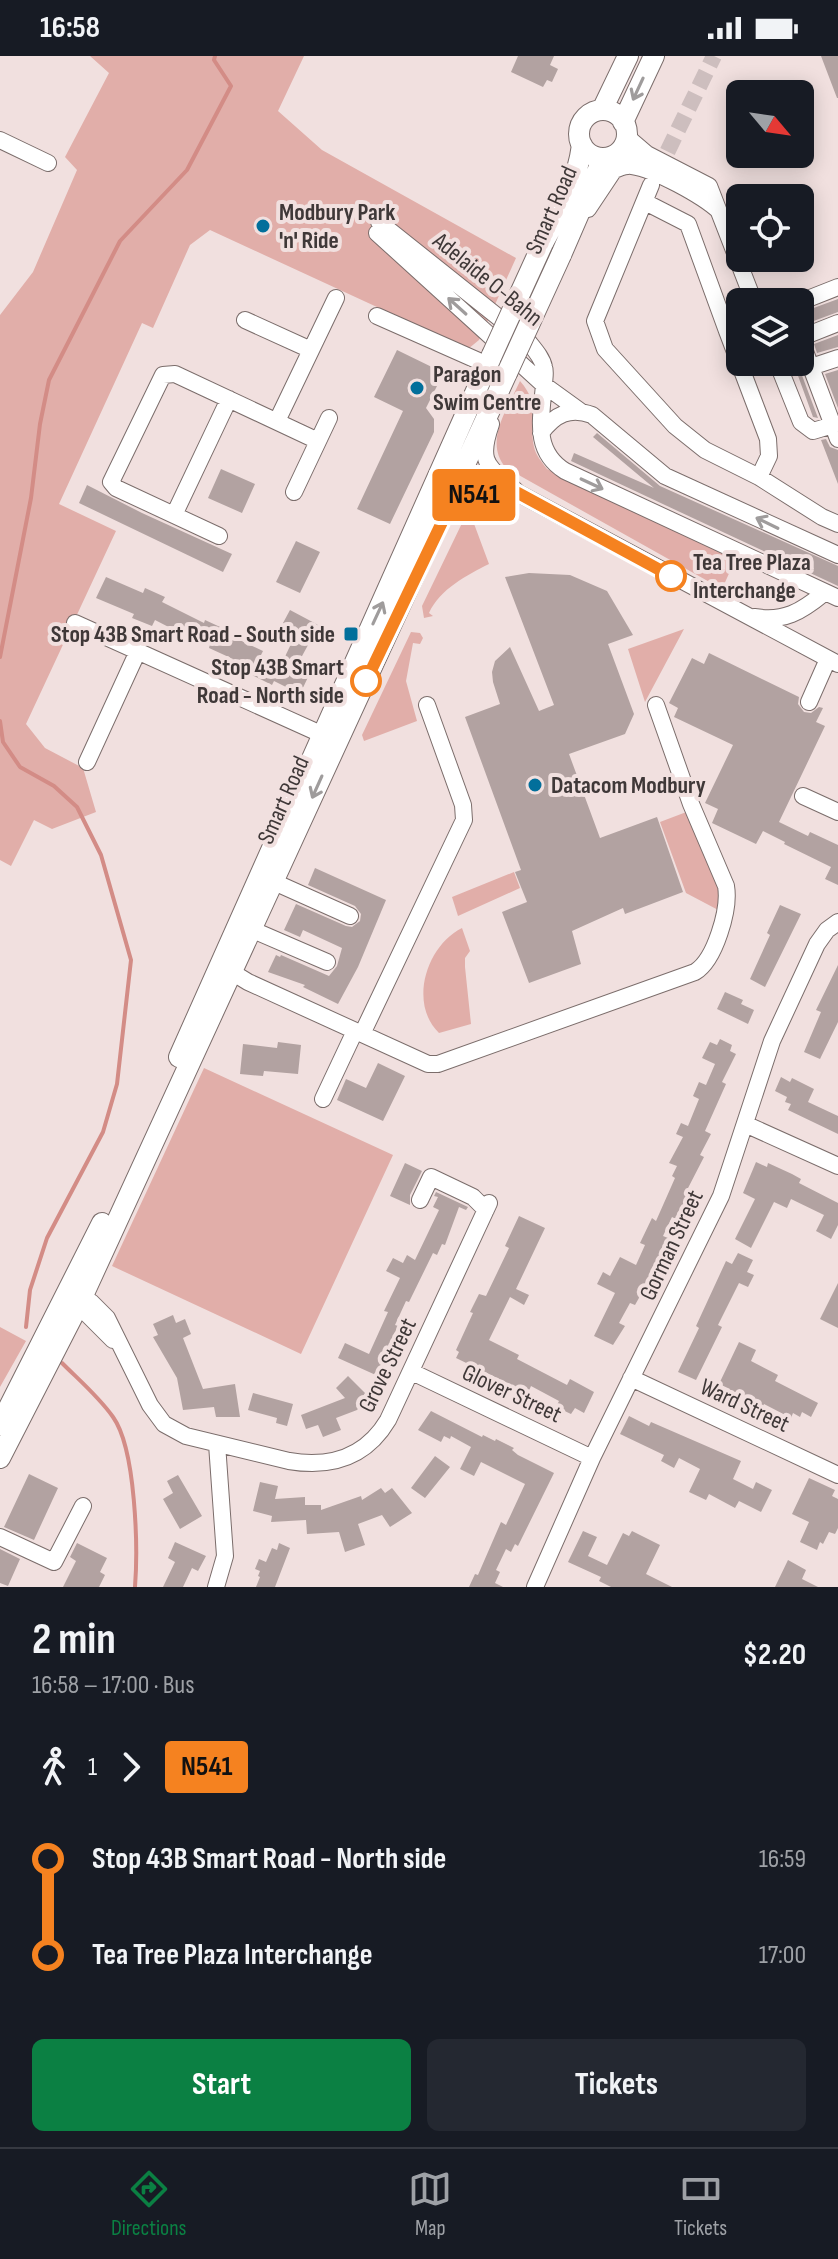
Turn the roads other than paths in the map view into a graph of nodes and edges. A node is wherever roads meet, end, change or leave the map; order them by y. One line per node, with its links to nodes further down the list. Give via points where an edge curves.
1 (628, 56): 3 (main road)
2 (654, 56): 5 (main road, Smart Road, one-way to 5)
3 (602, 110): 5 (main road, via 613,113); 6 (main road, via 581,125)
4 (0, 140): 7 (street)
5 (617, 142): 6 (main road, via 591,155); 10 (street, via 630,156 699,189); 12 (main road, Smart Road)
6 (582, 145): 24 (main road, Smart Road, bridge, via 572,191 543,243)
7 (48, 163)
8 (651, 185): 9 (street)
9 (645, 202): 17 (street, via 688,224); 39 (street, via 595,321 599,336 671,422 705,450)
10 (720, 212): 12 (street, via 690,191 625,166 614,170); 14 (street)
11 (377, 226): 29 (street, Adelaide O-Bahn, via 527,340 545,368)
12 (561, 255): 24 (main road, Smart Road, bridge)
13 (838, 287): 15 (street)
14 (749, 288)
15 (814, 296)
16 (336, 298): 22 (street)
17 (726, 311)
18 (377, 316): 24 (street)
19 (245, 320): 22 (street)
20 (838, 323): 21 (street)
21 (814, 332)
22 (311, 350): 34 (street)
23 (838, 358): 25 (street)
24 (496, 365): 31 (main road, Smart Road); 38 (main road, Smart Road); 40 (street, via 485,441)
25 (814, 366)
26 (814, 375): 35 (street)
27 (749, 376): 39 (street, via 768,439 769,456)
28 (783, 376): 35 (street, via 801,422 813,431)
29 (544, 385): 32 (street); 36 (street, Adelaide O-Bahn)
30 (229, 399): 34 (street); 43 (street); 43 (street, via 175,374 163,375 120,460 113,486)
31 (472, 402): 38 (street, via 456,457); 41 (main road, Smart Road)
32 (580, 411): 36 (street, via 563,413); 46 (street, one-way to 32, via 665,476 592,415)
33 (329, 418): 37 (street)
34 (277, 421): 37 (street)
35 (836, 432)
36 (541, 433): 48 (street, one-way to 48, via 543,448 565,471)
37 (318, 441): 42 (street)
38 (463, 468): 40 (street, via 472,477); 41 (street, via 450,469); 47 (main road, Smart Road)
39 (759, 477): 44 (street)
40 (494, 482): 47 (street, via 456,504); 49 (street)
41 (438, 483): 56 (main road, Smart Road, one-way to 41)
42 (294, 492)
43 (174, 515): 45 (street)
44 (838, 524)
45 (219, 536)
46 (838, 555)
47 (420, 564): 56 (main road, Smart Road)
48 (831, 595): 49 (street, via 789,618)
49 (744, 616): 52 (street)
50 (75, 623): 51 (street)
51 (138, 651): 56 (street); 57 (street)
52 (833, 662): 53 (street)
53 (809, 702)
54 (427, 705): 66 (street, via 464,820)
55 (656, 705): 66 (street, via 726,886 726,910 705,966 438,1064)
56 (330, 738): 60 (main road, Smart Road, one-way to 60); 65 (main road, Smart Road)
57 (87, 762)
58 (803, 796): 59 (street)
59 (838, 812)
60 (274, 882): 61 (street); 63 (main road, Smart Road)
61 (350, 916)
62 (838, 922): 68 (street, Gorman Street, via 817,944 772,1041)
63 (253, 930): 64 (street); 65 (main road, Smart Road)
64 (327, 962)
65 (227, 969): 66 (street); 71 (main road, Smart Road)
66 (358, 1033): 67 (street)
67 (323, 1099)
68 (745, 1124): 69 (street); 73 (street, Gorman Street, via 721,1196)
69 (838, 1166)
70 (420, 1200): 72 (street, Grove Street, via 431,1177 488,1206)
71 (73, 1298): 74 (main road, Smart Road); 75 (street, Grove Street, via 91,1302 107,1318 164,1424)
72 (412, 1372): 75 (street, Grove Street, via 384,1427 344,1459 306,1464); 76 (street, Glover Street)
73 (631, 1378): 76 (street, Gorman Street); 77 (street, Ward Street)
74 (2, 1440)
75 (217, 1444): 80 (street, via 225,1556)
76 (592, 1458): 81 (street, Gorman Street)
77 (838, 1475)
78 (83, 1506): 79 (street, via 54,1562)
79 (0, 1537)
80 (216, 1587)
81 (536, 1587)

